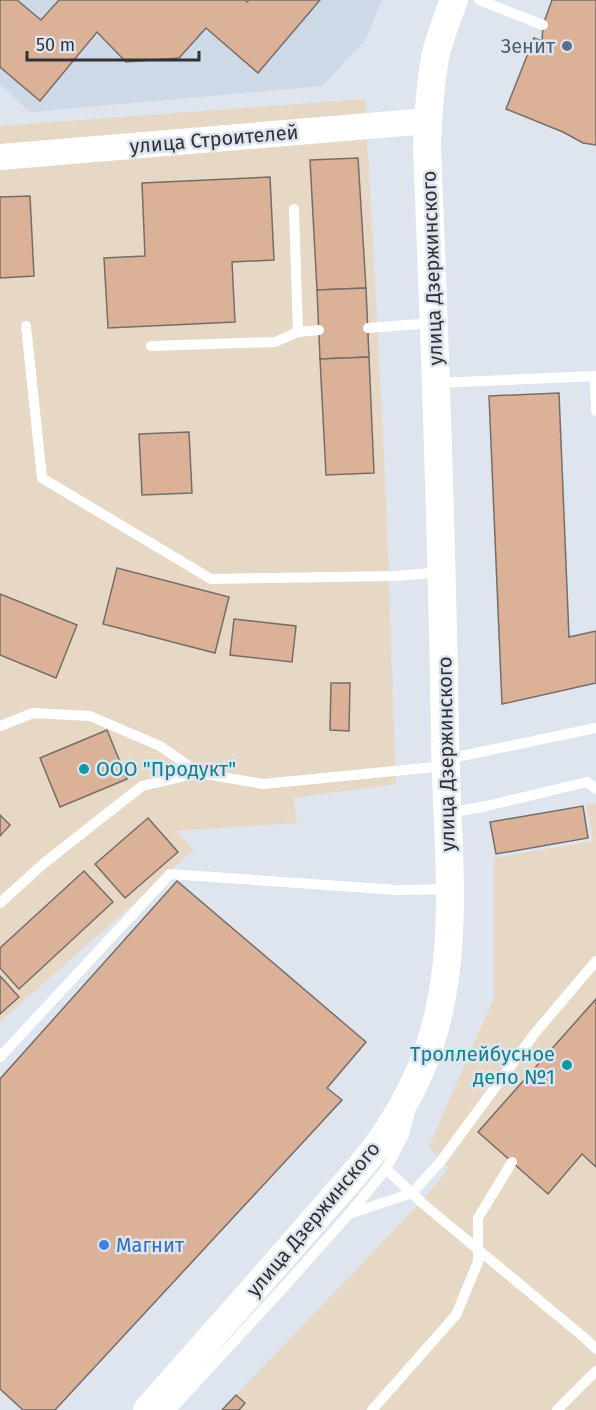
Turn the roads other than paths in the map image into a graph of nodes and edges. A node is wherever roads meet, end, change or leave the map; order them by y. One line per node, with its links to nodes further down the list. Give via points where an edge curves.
1 (454, 0): 4 (main road, улица Дзержинского, via 435,59)
2 (479, 0): 3 (lane)
3 (543, 25)
4 (428, 121): 5 (street, улица Строителей); 7 (main road, улица Дзержинского)
5 (0, 157)
6 (294, 209): 11 (lane)
7 (434, 323): 9 (lane); 14 (main road, улица Дзержинского)
8 (26, 326): 16 (lane, via 42,478 201,574 211,579)
9 (368, 328)
10 (319, 330): 11 (lane)
11 (298, 332): 12 (lane, via 275,342)
12 (152, 346)
13 (595, 376): 14 (lane); 15 (lane)
14 (436, 383): 16 (main road, улица Дзержинского)
15 (596, 411)
16 (442, 572): 19 (main road, улица Дзержинского)
17 (0, 726): 20 (lane, via 33,713 90,716 160,746)
18 (596, 728): 19 (lane)
19 (445, 763): 20 (lane, via 263,784); 23 (main road, улица Дзержинского)
20 (199, 773): 25 (lane, via 142,786)
21 (591, 781): 22 (lane); 23 (lane)
22 (596, 789)
23 (448, 813): 24 (main road, улица Дзержинского)
24 (449, 889): 27 (lane, via 398,890 170,874); 28 (main road, улица Дзержинского, via 442,1000)
25 (0, 903)
26 (596, 961): 31 (lane, via 535,1033 441,1161)
27 (0, 1057)
28 (421, 1069): 30 (lane, via 404,1135); 36 (main road, улица Дзержинского, via 398,1115 376,1147)
29 (512, 1162): 33 (lane, via 478,1218)
30 (386, 1169): 31 (lane); 32 (lane)
31 (412, 1193): 32 (lane); 33 (lane)
32 (349, 1214): 37 (lane)
33 (478, 1250): 34 (lane); 38 (lane, via 478,1262 456,1315)
34 (596, 1349)
35 (596, 1371): 39 (lane)
36 (147, 1410)
37 (171, 1410)
38 (372, 1410)
39 (557, 1410)

